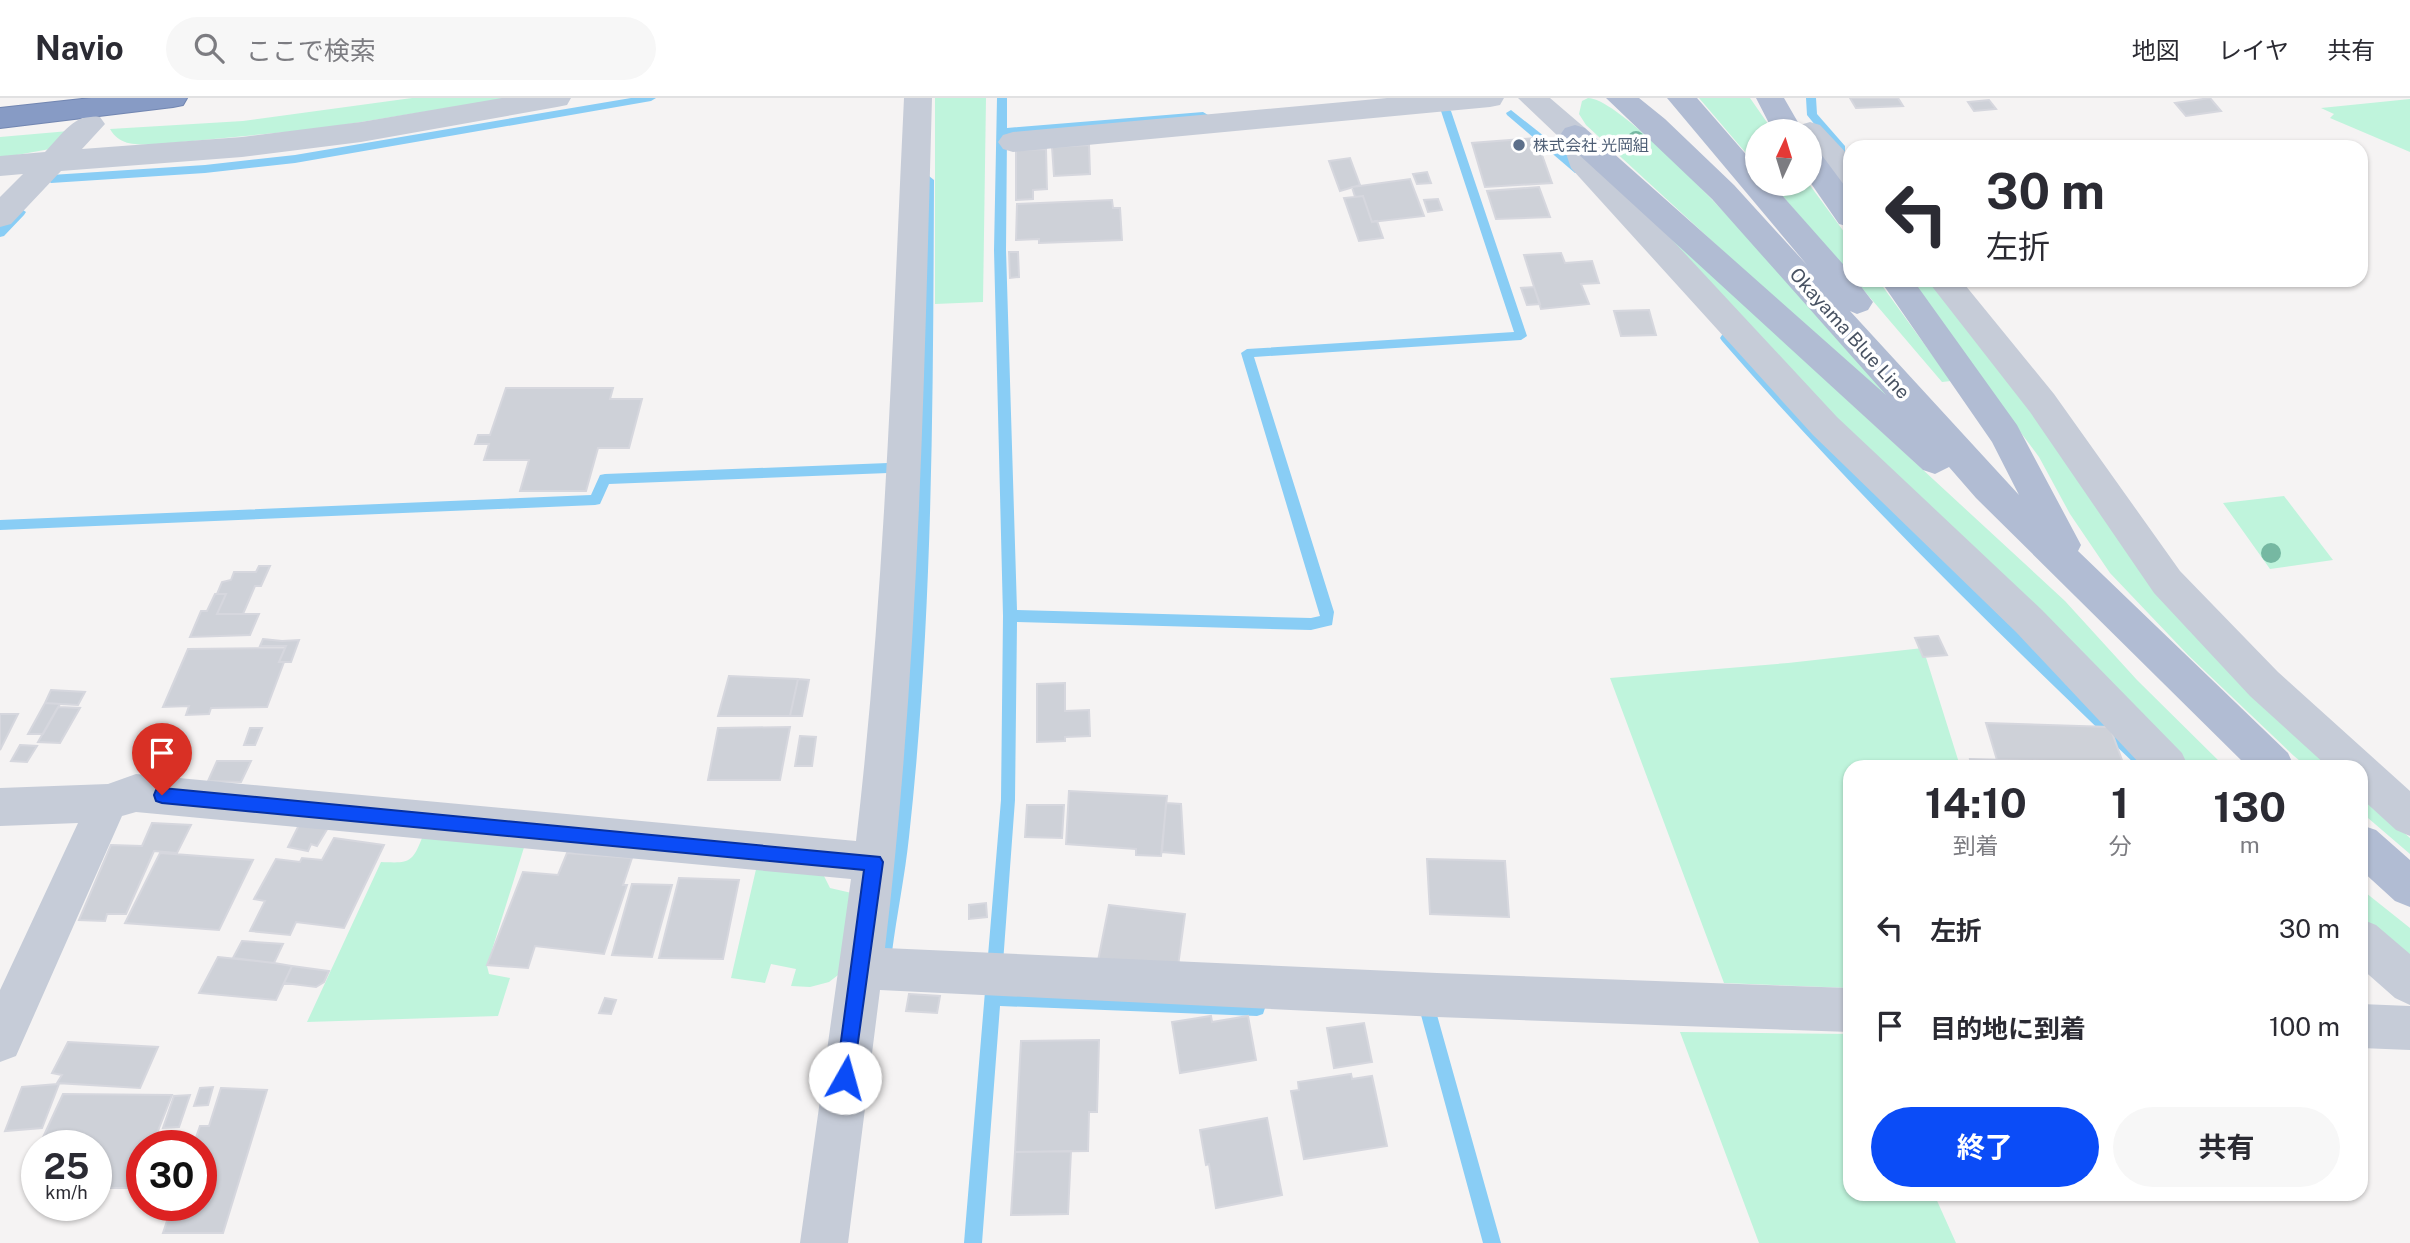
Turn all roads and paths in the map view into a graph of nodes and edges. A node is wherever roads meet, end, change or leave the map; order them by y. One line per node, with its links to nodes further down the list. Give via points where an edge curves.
1 (173, 98): 10 (highway)
2 (557, 98): 17 (street, via 255,146)
3 (918, 98): 36 (street, via 900,564)
4 (1490, 98): 15 (street)
5 (1532, 98): 14 (street)
6 (1620, 98): 27 (main road, Okayama Blue Line, via 1723,192 1989,488)
7 (1681, 98): 23 (main road, Okayama Blue Line)
8 (1770, 98): 11 (main road)
9 (1779, 98): 12 (street)
10 (0, 118)
11 (1781, 119)
12 (1798, 119)
13 (90, 124): 17 (street)
14 (1575, 135): 27 (main road, via 1946,470); 28 (street, via 1582,161 1825,426 2029,621)
15 (1013, 142)
16 (1822, 146): 19 (street)
17 (54, 161): 18 (street); 22 (street)
18 (0, 166)
19 (1843, 168)
20 (1822, 178): 21 (main road)
21 (1843, 206)
22 (0, 216)
23 (1843, 287)
24 (1843, 287): 27 (main road, Okayama Blue Line, via 1983,444)
25 (1901, 287): 27 (main road, via 2005,434)
26 (1949, 287): 30 (street, via 2042,403 2167,582 2264,684)
27 (2077, 572): 29 (main road, Okayama Blue Line)
28 (2162, 760)
29 (2268, 760)
30 (2347, 760)
31 (2368, 778): 34 (street)
32 (108, 803): 33 (street); 36 (street, via 136,793); 44 (street)
33 (0, 807)
34 (2410, 817)
35 (2368, 850): 37 (main road)
36 (874, 862): 39 (street)
37 (2410, 887)
38 (2368, 946): 40 (street)
39 (873, 969): 41 (street); 45 (street)
40 (2410, 983)
41 (1843, 1010)
42 (2368, 1026): 43 (street)
43 (2410, 1028)
44 (0, 1040)
45 (824, 1243)

